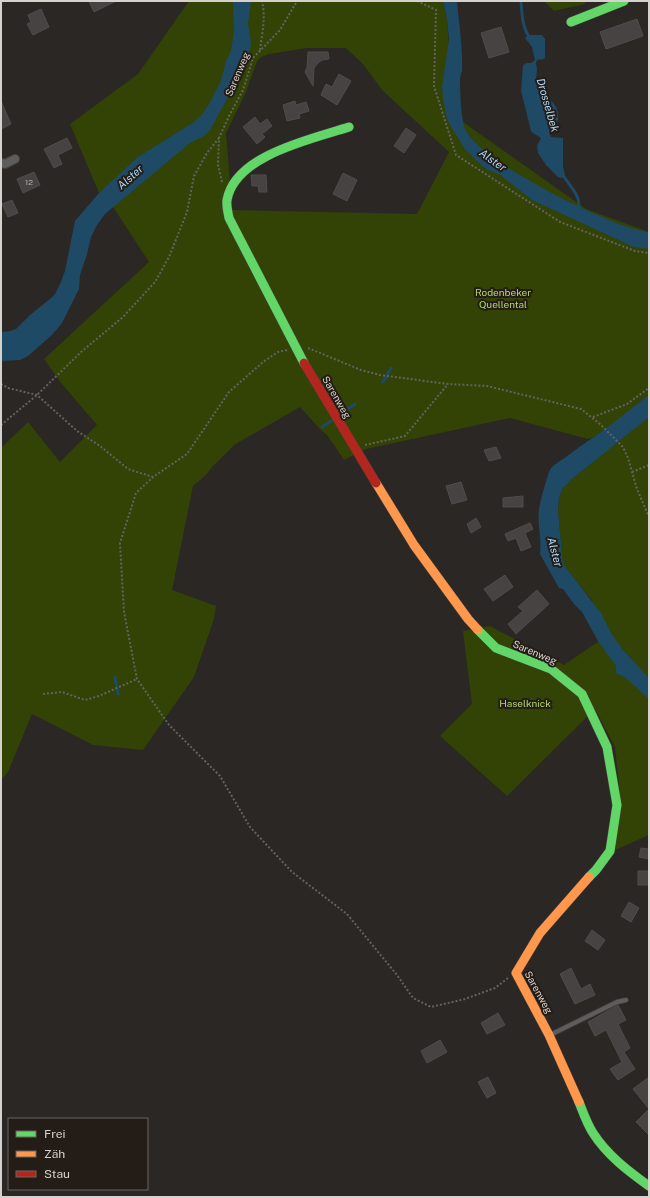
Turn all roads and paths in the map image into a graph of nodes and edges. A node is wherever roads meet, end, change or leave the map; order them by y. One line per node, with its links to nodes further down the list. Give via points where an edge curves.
1 (262, 1): 6 (path, Sarenweg, via 264,22)
2 (297, 1): 6 (path, via 280,30)
3 (417, 1): 12 (path, via 436,10 434,86 456,155 560,222 635,251)
4 (624, 1): 5 (street)
5 (571, 22)
6 (260, 51): 8 (path, Sarenweg, via 253,58 243,90)
7 (349, 127): 11 (street, via 277,151 259,160 239,174)
8 (219, 138): 11 (path, Sarenweg, via 218,165); 17 (path, via 194,176 186,212 169,257 155,282 123,317 81,352)
9 (15, 159): 10 (street)
10 (1, 164)
11 (226, 200): 13 (street, Sarenweg, via 229,218)
12 (649, 253)
13 (295, 347): 15 (path, via 304,346 361,370 380,375); 20 (street, Sarenweg); 23 (path, via 278,352 263,362 229,392 186,454)
14 (1, 384): 17 (path)
15 (448, 384): 18 (path, via 488,386 581,409); 20 (path, via 405,436)
16 (649, 388): 18 (path, via 626,404)
17 (37, 395): 19 (path); 23 (path, via 77,431 128,469)
18 (593, 417): 22 (path, via 623,447)
19 (1, 425)
20 (354, 447): 27 (street, Sarenweg, via 414,544 468,619 496,648 551,669 582,694 607,747 617,805 610,851 540,933)
21 (649, 465): 22 (path)
22 (632, 472): 24 (path, via 636,489)
23 (153, 477): 25 (path, via 136,493 120,543 124,612)
24 (649, 517)
25 (137, 679): 26 (path, via 85,700 62,692); 27 (path, via 169,725 220,776 250,827 292,872 347,914 413,998 430,1007 465,999 495,988)
26 (43, 694)
27 (516, 973): 29 (street, Sarenweg)
28 (626, 1000): 29 (lane)
29 (549, 1035): 30 (street, Sarenweg, via 592,1132 626,1169)
30 (649, 1186)

